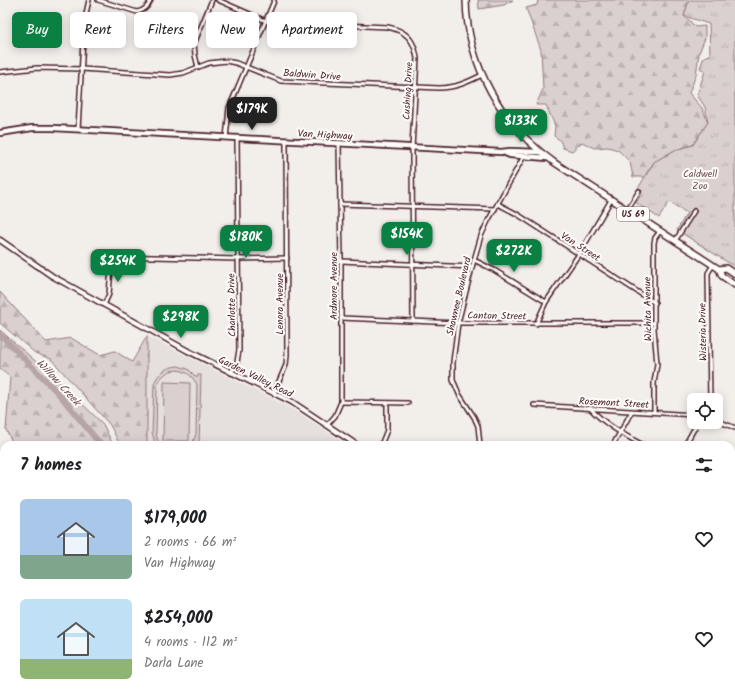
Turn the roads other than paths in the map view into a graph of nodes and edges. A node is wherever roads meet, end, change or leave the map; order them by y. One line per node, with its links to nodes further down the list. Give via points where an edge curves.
1 (89, 0): 11 (street, via 84,23)
2 (98, 0): 3 (street, via 137,12 143,11)
3 (151, 0)
4 (212, 0): 9 (street, via 194,44)
5 (218, 0): 8 (street, Cushing Drive)
6 (466, 0): 13 (main road, US 69, via 471,38)
7 (274, 1): 8 (street)
8 (266, 21): 10 (street); 14 (street, Cushing Drive, via 388,27 403,32 416,51)
9 (198, 67): 10 (street, Baldwin Drive, via 226,61); 11 (street, Baldwin Drive, via 170,75)
10 (246, 67): 14 (street, Baldwin Drive, via 281,81); 17 (street, via 228,108)
11 (82, 69): 12 (street, Baldwin Drive, via 37,68); 15 (street)
12 (0, 72)
13 (482, 75): 14 (street, Baldwin Drive, via 461,85 447,88); 22 (main road, US 69, via 506,116)
14 (415, 88): 21 (street, Cushing Drive)
15 (78, 129): 16 (main road, Van Highway, via 32,128); 17 (main road, Van Highway)
16 (0, 133)
17 (226, 138): 18 (main road, Van Highway)
18 (237, 138): 19 (main road, Van Highway); 39 (street, Charlotte Drive)
19 (286, 141): 20 (main road, Van Highway); 38 (street, Lenora Avenue)
20 (339, 144): 21 (main road, Van Highway); 28 (street, Ardmore Avenue)
21 (412, 148): 23 (main road, Van Highway); 30 (street, Cushing Drive)
22 (540, 152): 23 (main road, Van Highway); 25 (main road, US 69)
23 (505, 153): 24 (main road, Van Highway)
24 (524, 156): 25 (main road, Van Highway); 29 (street, Shawnee Boulevard)
25 (547, 158): 27 (main road, US 69)
26 (639, 191): 32 (street)
27 (611, 200): 32 (main road, US 69); 37 (street)
28 (340, 204): 30 (street); 41 (street, Ardmore Avenue)
29 (498, 204): 31 (street, Shawnee Boulevard); 37 (street, Van Street)
30 (413, 207): 31 (street); 42 (street, Cushing Drive)
31 (495, 209): 40 (street, Shawnee Boulevard)
32 (627, 210): 34 (main road, US 69)
33 (694, 211): 36 (street)
34 (660, 231): 36 (main road, US 69); 49 (street, Wichita Avenue, via 654,241)
35 (0, 240): 50 (street, Garden Valley Road, via 52,276)
36 (675, 241): 43 (main road, US 69)
37 (579, 254): 48 (street); 49 (street, Van Street)
38 (287, 258): 39 (street); 57 (street, Lenora Avenue, via 287,355 286,365)
39 (238, 259): 50 (street, via 112,256 109,294); 56 (street, Charlotte Drive, via 240,350 237,362)
40 (474, 260): 44 (street, Shawnee Boulevard); 48 (street)
41 (341, 261): 42 (street); 51 (street, Ardmore Avenue)
42 (414, 264): 44 (street); 52 (street, Cushing Drive)
43 (713, 265): 45 (main road, US 69); 58 (street, Wisteria Drive, via 708,273)
44 (472, 266): 53 (street, Shawnee Boulevard)
45 (719, 269): 46 (main road, US 69, via 726,268); 47 (main road, US 69, via 722,276)
46 (735, 274)
47 (735, 285)
48 (546, 302): 55 (street)
49 (655, 304): 54 (street, Wichita Avenue)
50 (104, 305): 56 (street, Garden Valley Road)
51 (341, 318): 52 (street, Canton Street); 59 (street, Ardmore Avenue)
52 (413, 321): 53 (street, Canton Street)
53 (458, 323): 55 (street, Canton Street); 74 (street, Shawnee Boulevard, via 453,380 478,426)
54 (654, 323): 55 (street, Canton Street); 65 (street, Wichita Avenue, via 657,364)
55 (536, 324)
56 (230, 373): 57 (street, Garden Valley Road)
57 (274, 393): 68 (street, Garden Valley Road)
58 (710, 393)
59 (341, 402): 60 (street); 68 (street, Ardmore Avenue, via 335,416)
60 (387, 403): 61 (street); 73 (street, via 387,430)
61 (408, 403)
62 (534, 405): 63 (street, Rosemont Street)
63 (590, 408): 64 (street, Rosemont Street); 71 (street, via 595,415)
64 (632, 411): 65 (street, Rosemont Street); 71 (street)
65 (654, 412): 66 (street, Rosemont Street)
66 (687, 414)
67 (723, 423): 69 (street)
68 (327, 425): 72 (street, Garden Valley Road)
69 (735, 428)
70 (694, 429): 77 (street)
71 (621, 433): 75 (street); 76 (street)
72 (351, 441)
73 (382, 441)
74 (480, 441)
75 (616, 441)
76 (636, 441)
77 (687, 441)

